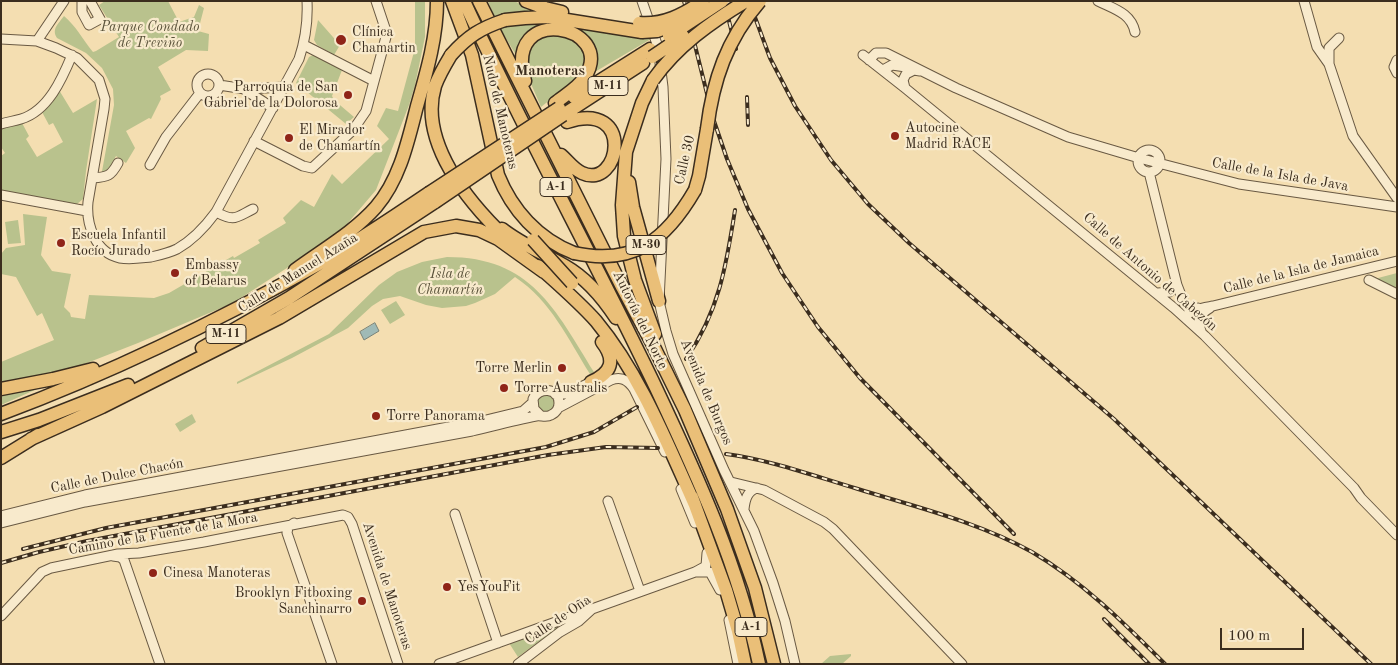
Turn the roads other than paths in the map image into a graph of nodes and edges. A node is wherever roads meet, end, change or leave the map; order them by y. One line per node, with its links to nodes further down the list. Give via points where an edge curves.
1 (64, 1): 26 (street)
2 (82, 1): 3 (street, via 82,12 89,25 100,19)
3 (90, 1)
4 (307, 1): 27 (street)
5 (376, 1): 36 (street, via 386,37)
6 (437, 1): 73 (highway, via 435,36 424,81 403,157 389,189 374,209 352,229)
7 (452, 1): 55 (highway, Nudo de Manoteras / M-30, via 477,74 498,175)
8 (464, 1): 82 (highway, Autovía del Norte / A-1)
9 (479, 1): 43 (highway, Autovía del Norte / A-1)
10 (526, 1): 22 (highway)
11 (642, 1): 72 (street, Avenida de Burgos, via 658,48 664,96 666,159)
12 (703, 1): 21 (highway, bridge)
13 (708, 1): 22 (highway, bridge, via 673,23 653,29)
14 (713, 1): 22 (highway, bridge, via 676,24 657,31)
15 (717, 1): 21 (highway, bridge)
16 (722, 1): 21 (highway, bridge)
17 (760, 1): 65 (highway, Calle 30 / M-30, bridge, via 742,24 725,55 714,85 695,190 672,225 648,244 621,256)
18 (1098, 1): 23 (street, via 1124,14)
19 (1304, 1): 32 (street, via 1317,47)
20 (741, 2): 28 (highway, M-11, bridge); 46 (highway, bridge, via 665,63 642,103)
21 (678, 25): 22 (highway, bridge, via 654,24); 28 (highway, M-11)
22 (638, 29): 57 (highway, bridge, via 548,17 506,20 474,33 444,66 433,102 434,128 441,149)
23 (1135, 32)
24 (1339, 38): 32 (street, via 1329,48)
25 (1, 39): 26 (street)
26 (37, 41): 29 (street)
27 (304, 45): 36 (street); 38 (street)
28 (651, 53): 44 (highway, M-11, via 594,83)
29 (72, 55): 45 (street, via 62,80 42,105 23,119); 54 (street, via 99,80 105,99)
30 (866, 57): 33 (street, Calle de Antonio de Cabezón); 34 (street, Calle de la Isla de Java, via 886,53 917,67)
31 (1397, 60): 35 (street)
32 (1329, 64): 59 (street, via 1353,136)
33 (883, 70): 34 (street, Calle de la Isla de Java, via 896,64); 39 (street, Calle de Antonio de Cabezón)
34 (917, 71): 39 (street, via 904,77); 49 (street, Calle de la Isla de Java, via 1068,137)
35 (1396, 72)
36 (374, 80): 47 (street, via 366,111 312,168)
37 (219, 85): 40 (street); 41 (street, via 212,95); 41 (street, via 210,74 203,75 198,79)
38 (285, 87): 40 (street); 42 (street)
39 (906, 88): 70 (street, Calle de Antonio de Cabezón)
40 (245, 90): 42 (street)
41 (200, 93): 52 (street, via 166,137)
42 (273, 108): 47 (street)
43 (534, 110): 44 (highway, via 521,65 522,52 538,33 561,29 583,41 590,58 590,67); 48 (highway, Autovía del Norte / A-1)
44 (561, 112): 48 (highway, via 601,121 614,138 615,148 609,165 603,172 593,175 582,174); 58 (highway, Calle de Manuel Azaña / M-11, bridge, via 478,160); 58 (highway, bridge, via 538,137 448,196)
45 (1, 124)
46 (632, 135): 72 (highway, via 628,177); 83 (highway, via 624,165 624,236 635,280)
47 (254, 141): 63 (street)
48 (555, 150): 83 (highway, Autovía del Norte / A-1)
49 (1139, 158): 51 (street, Calle de la Isla de Java); 53 (street, via 1141,168)
50 (118, 162): 54 (street, via 112,174)
51 (1160, 164): 53 (street); 60 (street, Calle de la Isla de Java, via 1239,184)
52 (150, 165)
53 (1150, 172): 69 (street)
54 (92, 178): 62 (street)
55 (505, 190): 65 (highway, Nudo de Manoteras / M-30, via 515,207 541,234); 101 (highway, bridge, via 504,199 510,210 533,240 614,332 670,439)
56 (1, 195): 62 (street)
57 (468, 195): 67 (highway, via 491,224); 82 (highway, via 512,237 566,266 591,286 614,316)
58 (432, 198): 73 (highway, Calle de Manuel Azaña / M-11); 80 (highway, Calle de Manuel Azaña / M-11, via 290,298)
59 (1397, 198)
60 (1397, 206)
61 (253, 209): 63 (street, via 234,219)
62 (87, 211): 63 (street, via 90,229 106,252 120,258 138,259 176,249 192,239)
63 (216, 212)
64 (479, 230): 67 (highway, via 498,239); 75 (highway, via 456,226 424,232); 84 (highway, via 514,254 563,297 603,342 611,355 610,366 602,377)
65 (574, 253)
66 (1397, 260): 74 (street, Calle de la Isla de Jamaica)
67 (544, 272): 92 (highway, via 578,302 611,341 637,382)
68 (1368, 280): 71 (street)
69 (1177, 285): 70 (street, via 1169,292); 76 (street); 77 (street, via 1185,306 1192,310)
70 (1158, 293): 76 (street, Calle de Antonio de Cabezón)
71 (1397, 294)
72 (659, 301): 98 (street, Avenida de Burgos, via 673,354)
73 (245, 304): 81 (highway, Calle de Manuel Azaña / M-11)
74 (1212, 306): 77 (street, Calle de la Isla de Jamaica); 79 (street, Calle de la Isla de Jamaica, via 1198,318)
75 (298, 307): 80 (highway); 95 (highway, via 102,407)
76 (1174, 308): 78 (street, Calle de Antonio de Cabezón)
77 (1198, 308): 78 (street, Calle de la Isla de Jamaica)
78 (1185, 318): 79 (street, Calle de Antonio de Cabezón)
79 (1203, 334): 109 (street, Calle de Antonio de Cabezón)
80 (204, 347): 85 (highway, Calle de Manuel Azaña / M-11)
81 (122, 363): 86 (highway); 90 (highway, Calle de Manuel Azaña / M-11)
82 (648, 372): 127 (highway, Autovía del Norte / A-1, via 713,515 750,622)
83 (667, 372): 128 (highway, Autovía del Norte / A-1, via 726,509 755,588)
84 (591, 382): 87 (street, via 567,394)
85 (120, 388): 94 (highway, Calle de Manuel Azaña / M-11); 95 (highway, via 111,397)
86 (1, 389)
87 (556, 394): 88 (street, via 541,390); 89 (street)
88 (532, 403): 91 (street); 93 (street, Calle de Dulce Chacón, via 518,412)
89 (558, 408): 91 (street, via 551,416); 97 (street, via 620,378 630,384)
90 (1, 414)
91 (540, 416): 93 (street, Calle de Dulce Chacón)
92 (658, 426): 97 (highway); 101 (highway)
93 (471, 427): 103 (street, Calle de Dulce Chacón)
94 (1, 432)
95 (31, 439): 96 (highway)
96 (1, 458)
97 (674, 472): 110 (street)
98 (731, 482): 99 (street); 102 (street, Avenida de Burgos)
99 (757, 488): 102 (street, via 746,497); 130 (street, via 833,529)
100 (608, 501): 114 (street)
101 (695, 505): 126 (highway, via 726,590)
102 (744, 510): 129 (street, Avenida de Burgos, via 773,583)
103 (21, 514): 105 (street, Calle de Dulce Chacón); 107 (street, Calle de Dulce Chacón)
104 (455, 514): 119 (street)
105 (1, 516)
106 (348, 517): 108 (street, Camino de la Fuente de la Mora, via 343,515); 122 (street, Avenida de Manoteras)
107 (1, 523)
108 (295, 523): 111 (street, Camino de la Fuente de la Mora, via 204,542); 121 (street, via 288,527 287,533)
109 (1397, 535)
110 (707, 553): 112 (street, via 706,566); 113 (street)
111 (111, 556): 116 (street, Camino de la Fuente de la Mora, via 45,570); 120 (street, via 124,560)
112 (695, 572): 113 (street, via 710,572); 114 (street)
113 (720, 590): 125 (street)
114 (640, 591): 115 (street); 117 (street)
115 (614, 600): 117 (street, Calle de Oña); 118 (street)
116 (1, 616)
117 (586, 616): 118 (street); 124 (street, Calle de Oña)
118 (567, 617): 119 (street)
119 (498, 643): 123 (street)
120 (160, 664)
121 (332, 664)
122 (398, 664)
123 (439, 664)
124 (518, 664)
125 (738, 664)
126 (745, 664)
127 (759, 664)
128 (774, 664)
129 (794, 664)
130 (962, 664)

